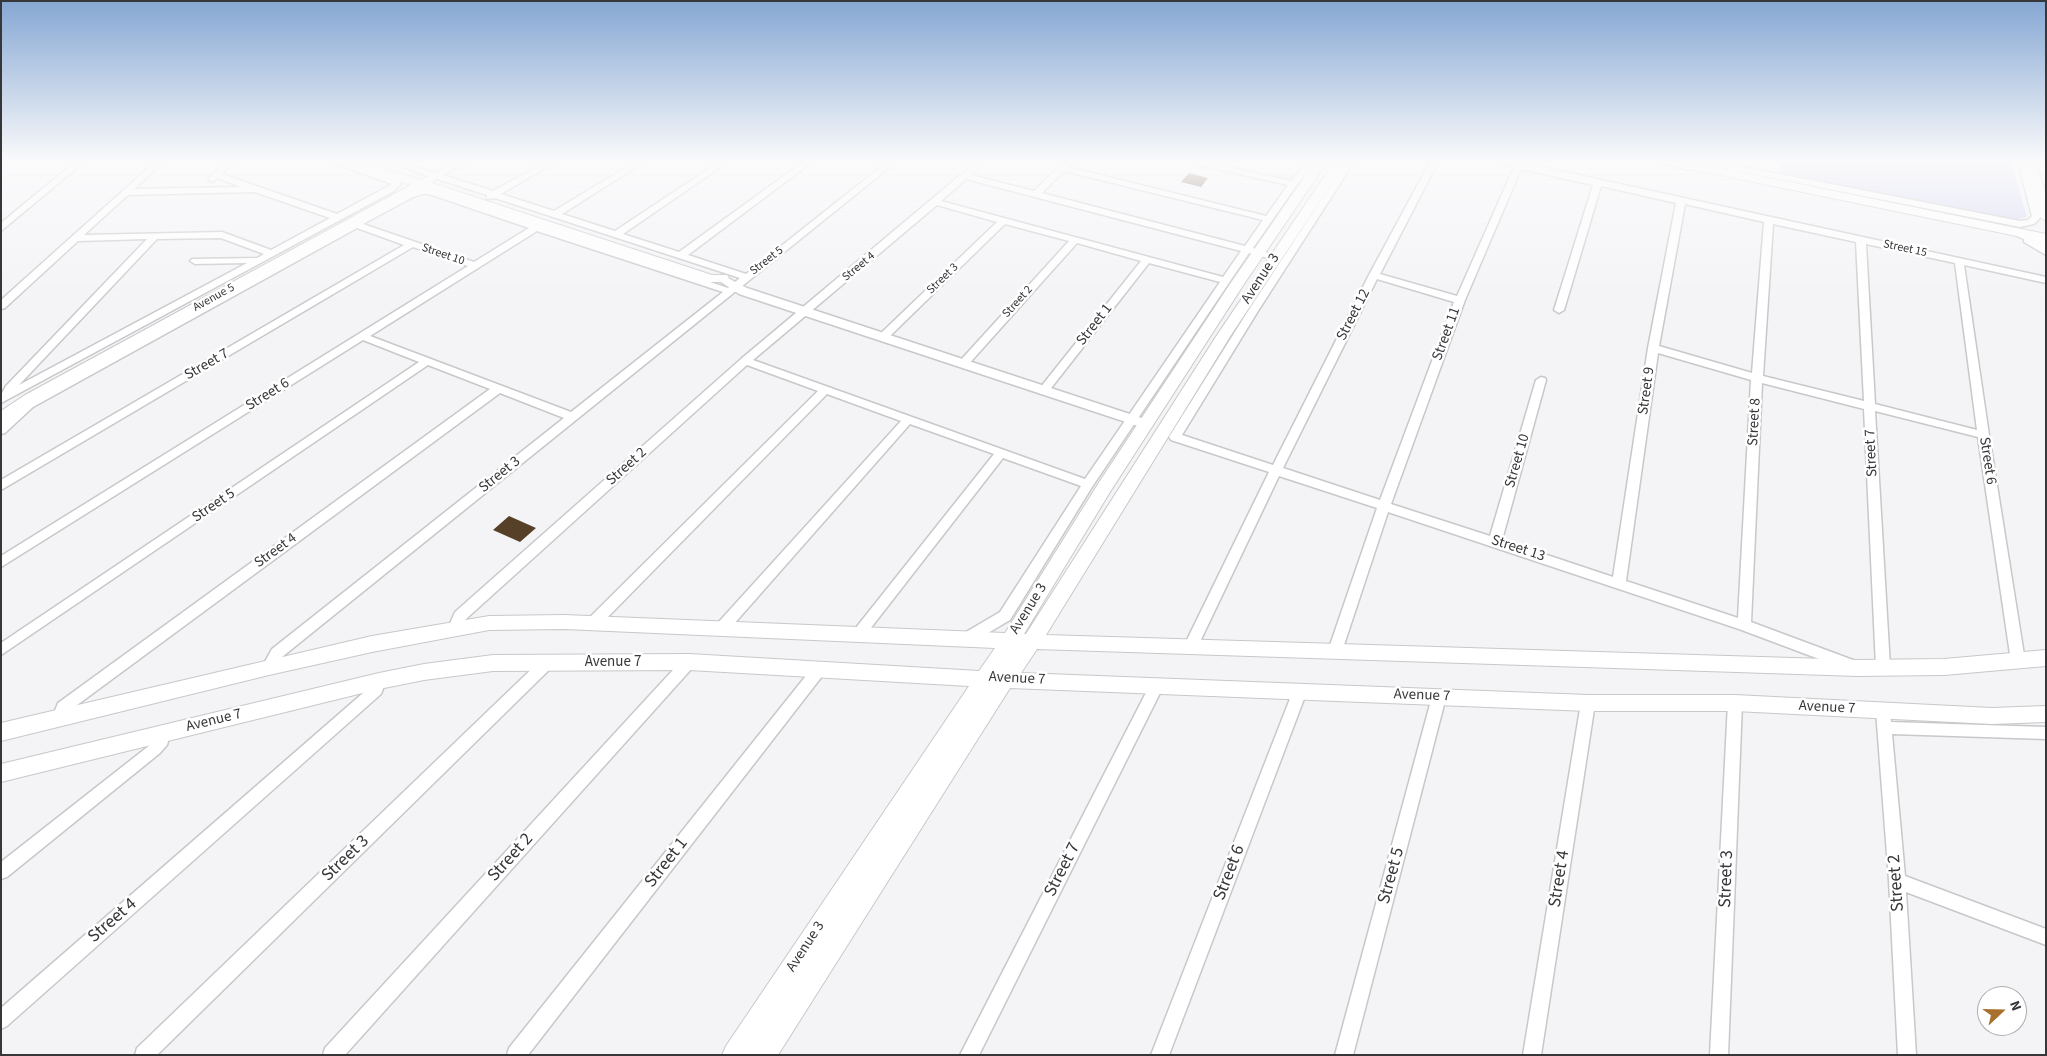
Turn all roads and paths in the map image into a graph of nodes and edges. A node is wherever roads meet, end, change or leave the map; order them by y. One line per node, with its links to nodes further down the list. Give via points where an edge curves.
1 (21, 211): 42 (street)
2 (103, 211): 49 (street)
3 (317, 211): 35 (street)
4 (349, 211): 35 (street)
5 (372, 211): 87 (main road, Avenue 5)
6 (375, 211): 89 (main road, Avenue 5, via 30,398)
7 (379, 211): 41 (street)
8 (491, 211): 43 (street)
9 (498, 211): 44 (main road)
10 (537, 211): 66 (main road, via 718,272)
11 (545, 211): 34 (street)
12 (559, 211): 34 (street)
13 (651, 211): 46 (street)
14 (740, 211): 58 (street)
15 (829, 211): 65 (street, Street 5)
16 (924, 211): 73 (street, Street 4)
17 (968, 211): 40 (street)
18 (1103, 211): 55 (street)
19 (1239, 211): 37 (street)
20 (1274, 211): 37 (street)
21 (1288, 211): 55 (main road, Avenue 3)
22 (1296, 211): 55 (main road, Avenue 3)
23 (1318, 211): 95 (street, Street 13, via 1175,437)
24 (1408, 211): 64 (street, Street 12)
25 (1499, 211): 70 (street, Street 11)
26 (1589, 211): 72 (street)
27 (1679, 211): 76 (street, Street 9)
28 (1729, 211): 39 (street, Street 15)
29 (1924, 211): 38 (street)
30 (1926, 211): 38 (main road)
31 (1928, 211): 38 (main road)
32 (1931, 211): 38 (street)
33 (2036, 211): 38 (street, via 2034,221 2028,223)
34 (555, 214): 46 (street)
35 (336, 218): 57 (street)
36 (2046, 218): 45 (main road, via 2033,226)
37 (1268, 219): 55 (street)
38 (1965, 219): 45 (main road); 56 (street, via 2023,238)
39 (1770, 220): 51 (street, Street 15); 80 (street, Street 8)
40 (1002, 221): 52 (street); 75 (street, Street 3)
41 (356, 225): 53 (street, Street 10); 92 (street, via 30,405)
42 (1, 228)
43 (535, 228): 44 (street); 63 (street, Street 6)
44 (551, 230): 66 (main road, via 711,279); 69 (street)
45 (2015, 230): 47 (main road); 50 (main road); 54 (street)
46 (618, 234): 58 (street)
47 (2046, 234)
48 (155, 236): 49 (street); 57 (street, via 222,235); 85 (street, via 7,391)
49 (74, 238): 71 (street)
50 (2046, 238)
51 (1861, 240): 62 (street, Street 15); 86 (street, Street 7)
52 (1074, 241): 60 (street); 79 (street, Street 2)
53 (412, 244): 63 (street, Street 10); 97 (street, Street 7)
54 (2046, 247)
55 (1260, 252): 68 (street); 91 (main road, Avenue 3); 110 (main road, Avenue 3)
56 (2046, 252)
57 (270, 253): 59 (street)
58 (681, 254): 65 (street)
59 (257, 260): 61 (street); 85 (street)
60 (1146, 260): 68 (street); 84 (street, Street 1)
61 (195, 261)
62 (1959, 261): 67 (street, Street 15); 93 (street, Street 6)
63 (474, 265): 74 (street, Street 6)
64 (1374, 275): 70 (street); 95 (street, Street 12)
65 (747, 276): 69 (street, Street 5)
66 (722, 278): 69 (street)
67 (2046, 280)
68 (1226, 281): 91 (street)
69 (732, 289): 73 (street); 88 (street, Street 3)
70 (1460, 300): 98 (street, Street 11)
71 (1, 306)
72 (1559, 310)
73 (805, 312): 75 (street); 77 (street, Street 2)
74 (361, 336): 78 (street); 100 (street, Street 6)
75 (884, 338): 79 (street)
76 (1653, 348): 80 (street); 101 (street, Street 9)
77 (745, 361): 83 (street); 105 (street, Street 2, via 460,616)
78 (426, 362): 82 (street); 112 (street, Street 5)
79 (963, 364): 84 (street)
80 (1757, 378): 86 (street); 104 (street, Street 8)
81 (1541, 380): 99 (street, Street 10)
82 (498, 389): 88 (street); 130 (street, Street 4, via 63,707)
83 (825, 390): 90 (street); 103 (street)
84 (1044, 390): 91 (street)
85 (5, 397)
86 (1870, 405): 93 (street); 119 (street, Street 7)
87 (1, 407)
88 (572, 417): 118 (street, Street 3, via 277,653)
89 (1, 419)
90 (908, 420): 94 (street); 106 (street)
91 (1139, 422): 96 (street); 102 (main road, Avenue 3)
92 (1, 430)
93 (1982, 435): 115 (street, Street 6)
94 (1002, 453): 96 (street); 107 (street)
95 (1276, 470): 98 (street, Street 13); 111 (street, Street 12)
96 (1088, 484): 102 (street)
97 (1, 486)
98 (1384, 505): 99 (street, Street 13); 113 (street, Street 11)
99 (1495, 542): 101 (street, Street 13)
100 (1, 562)
101 (1619, 583): 104 (street, Street 13)
102 (1027, 597): 108 (street, via 1005,616); 109 (main road, Avenue 3)
103 (593, 624): 105 (main road, via 512,622); 106 (main road)
104 (1744, 625): 120 (street, Street 13)
105 (455, 628): 118 (main road)
106 (721, 629): 107 (main road)
107 (858, 634): 108 (main road)
108 (966, 639): 109 (main road)
109 (1010, 641): 110 (main road); 122 (main road, Avenue 3)
110 (1032, 641): 111 (main road); 122 (main road, Avenue 3)
111 (1191, 646): 113 (main road)
112 (1, 650)
113 (1335, 651): 120 (main road)
114 (2046, 658): 115 (main road)
115 (2018, 661): 119 (main road, via 1944,667)
116 (689, 662): 117 (main road, Avenue 7); 121 (main road, Avenue 7); 141 (street, Street 2)
117 (547, 663): 123 (main road, Avenue 7, via 493,663); 140 (street, Street 3)
118 (269, 667): 130 (main road)
119 (1883, 667): 120 (main road)
120 (1858, 668)
121 (818, 671): 122 (main road, Avenue 7); 142 (street, Street 1)
122 (995, 678): 124 (main road, Avenue 7); 143 (main road, Avenue 3); 144 (main road, Avenue 3)
123 (379, 681): 134 (main road, Avenue 7); 139 (street, Street 4, via 376,690)
124 (1157, 685): 125 (main road, Avenue 7); 145 (street, Street 7)
125 (1300, 691): 126 (main road, Avenue 7); 146 (street, Street 6)
126 (1440, 697): 127 (main road, Avenue 7); 147 (street, Street 5)
127 (1588, 702): 128 (main road, Avenue 7); 148 (street, Street 4)
128 (1734, 703): 131 (main road, Avenue 7); 149 (street, Street 3)
129 (2046, 714): 131 (main road, Avenue 7)
130 (60, 718): 132 (main road)
131 (1884, 720): 133 (street); 137 (street, Street 2)
132 (1, 732)
133 (2046, 733)
134 (163, 734): 135 (main road, Avenue 7); 136 (street, via 155,749)
135 (1, 773)
136 (1, 872)
137 (1897, 881): 138 (street); 150 (street, Street 2)
138 (2046, 937)
139 (1, 1020)
140 (144, 1055)
141 (332, 1055)
142 (516, 1055)
143 (735, 1055)
144 (764, 1055)
145 (969, 1055)
146 (1160, 1055)
147 (1344, 1055)
148 (1532, 1055)
149 (1719, 1055)
150 (1907, 1055)

